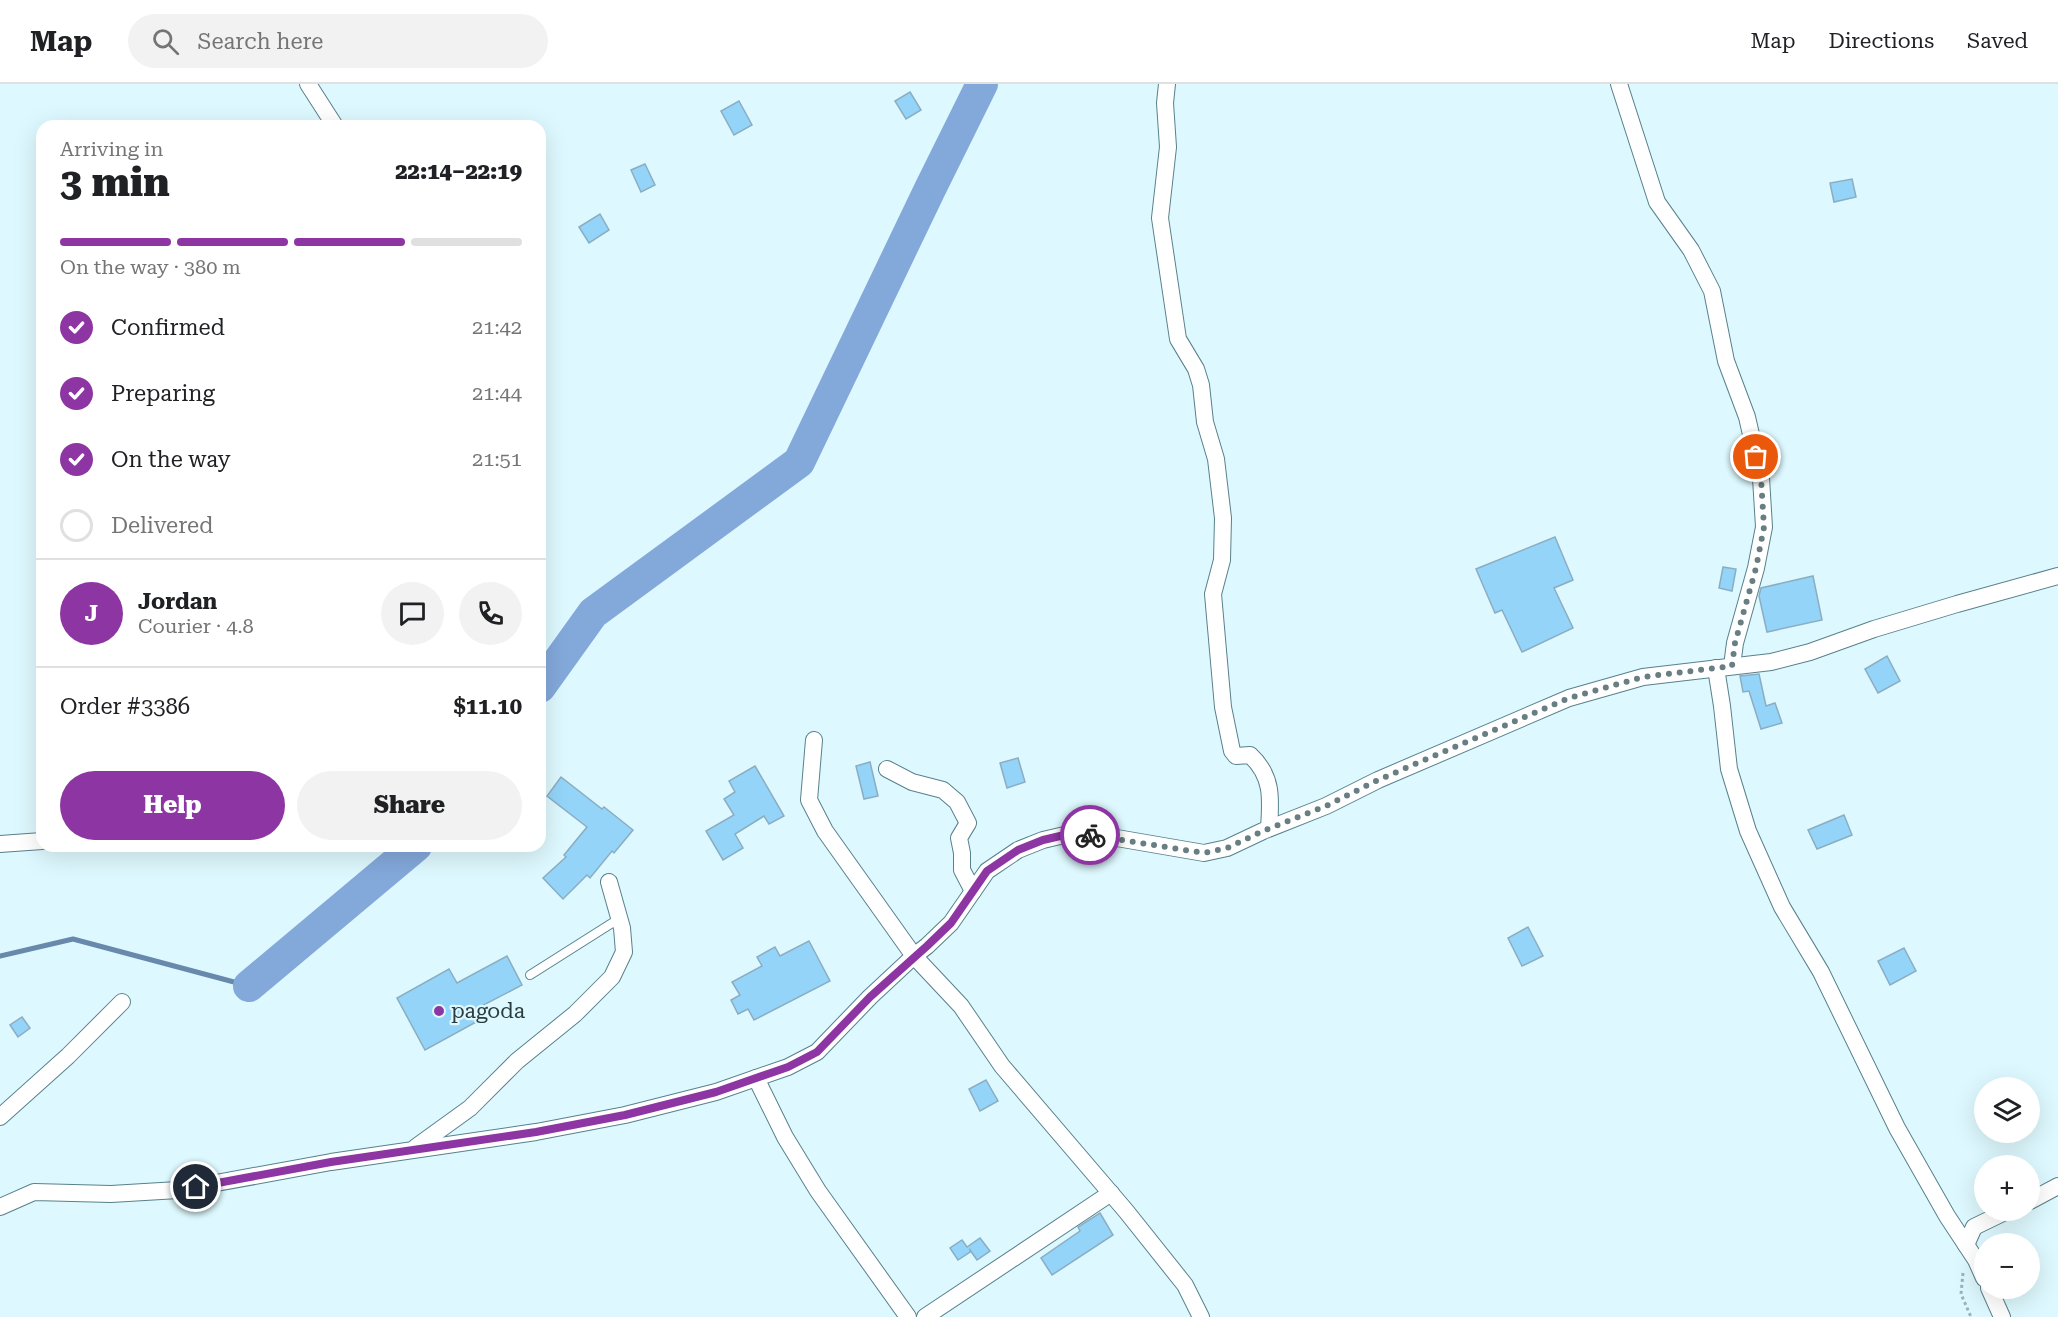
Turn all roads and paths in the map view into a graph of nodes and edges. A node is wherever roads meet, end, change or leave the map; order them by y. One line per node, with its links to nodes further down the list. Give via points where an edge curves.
1 (308, 84): 4 (street)
2 (1167, 84): 9 (street, via 1168,147 1160,218 1178,339 1196,369 1216,459 1223,518 1222,560 1213,594 1222,707 1232,751 1236,756 1250,755 1269,783)
3 (1619, 84): 6 (street, via 1657,202 1691,250 1712,291 1726,361 1747,417 1761,478 1764,527 1754,578)
4 (331, 120)
5 (2058, 576): 6 (street, via 1957,603 1810,652 1771,662)
6 (1724, 667): 9 (street, via 1643,677 1569,698); 26 (street, via 1722,706 1729,769 1748,831 1782,907 1821,972 1897,1128)
7 (814, 740): 15 (street, via 809,800 825,831)
8 (887, 769): 13 (street, via 912,782 943,790 957,802 968,823 959,838 962,870)
9 (1269, 828): 13 (street, via 1227,848 1204,853 1073,833 1018,850 987,871)
10 (36, 841): 11 (street)
11 (0, 844)
12 (609, 882): 14 (street)
13 (973, 891): 15 (street, via 951,923)
14 (620, 918): 16 (lane); 20 (street, via 624,952 612,977 470,1108)
15 (914, 956): 18 (street, via 817,1052); 22 (street, via 961,1006 1002,1066)
16 (530, 975)
17 (122, 1002): 19 (street)
18 (756, 1078): 20 (street, via 625,1115); 29 (street, via 818,1191)
19 (0, 1118)
20 (413, 1150): 24 (street, via 178,1190 111,1194 34,1192)
21 (2058, 1186): 23 (street)
22 (1110, 1193): 30 (street); 31 (street, via 1185,1286)
23 (2040, 1196)
24 (0, 1208)
25 (1986, 1221): 26 (street, via 1974,1227)
26 (1966, 1245): 27 (street); 32 (path, via 1961,1294)
27 (1974, 1260)
28 (1994, 1299): 33 (street)
29 (908, 1317)
30 (925, 1317)
31 (1202, 1317)
32 (1971, 1317)
33 (2002, 1317)

